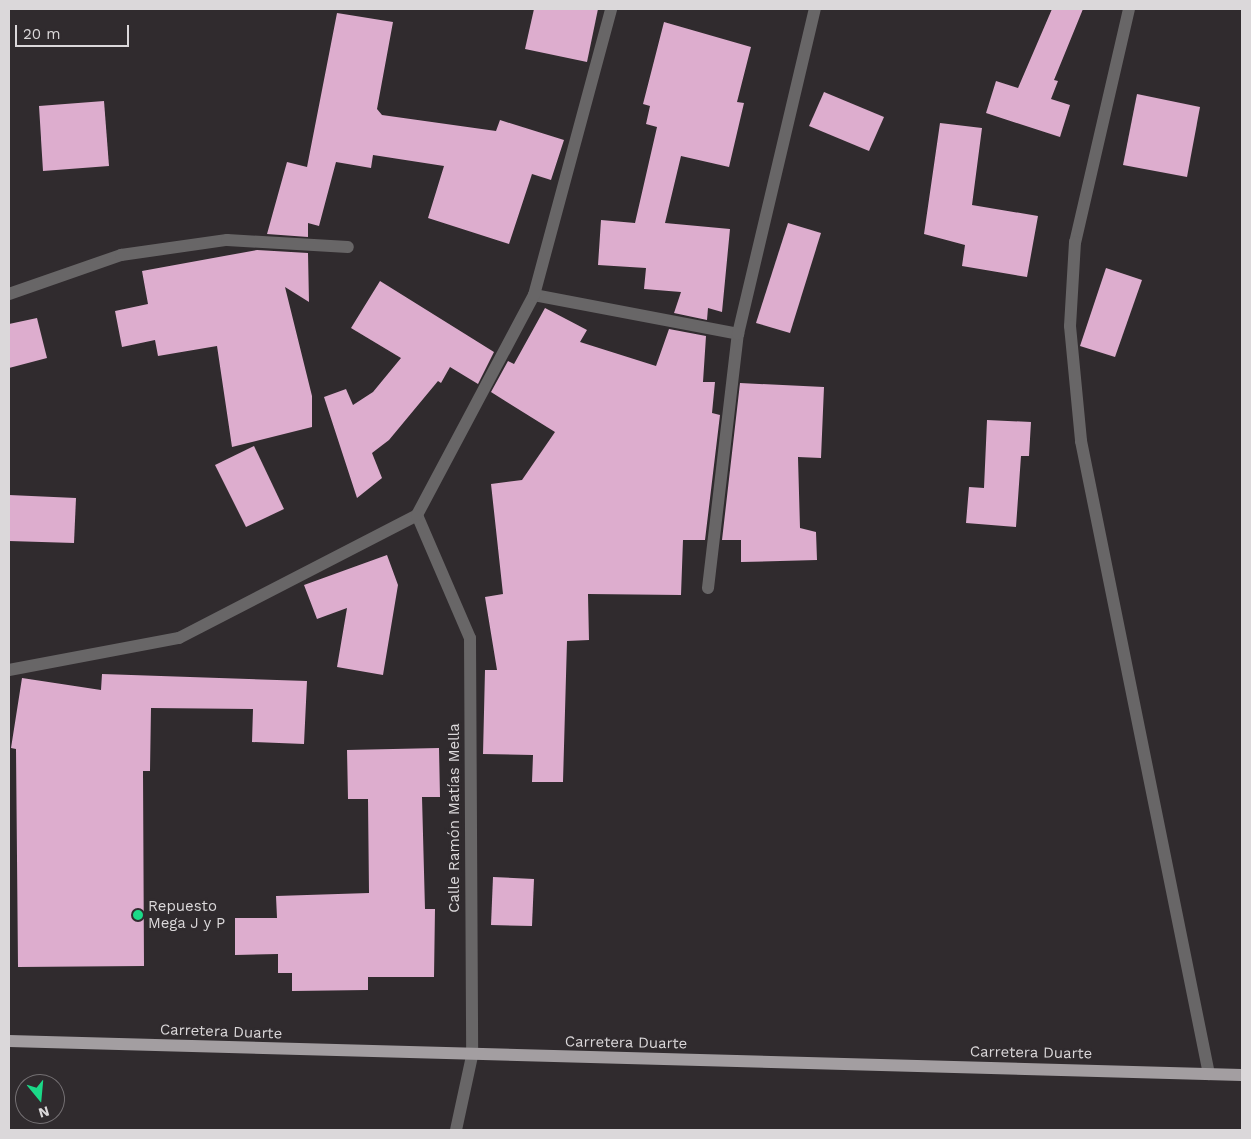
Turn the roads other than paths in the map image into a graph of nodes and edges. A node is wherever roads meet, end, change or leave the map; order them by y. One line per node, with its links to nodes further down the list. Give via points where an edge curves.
1 (611, 9): 6 (street)
2 (815, 9): 7 (street)
3 (1129, 9): 13 (street, via 1075,242 1070,326 1081,441)
4 (348, 248): 5 (street, via 227,240 121,256)
5 (9, 294)
6 (534, 295): 7 (street); 8 (street)
7 (738, 334): 9 (street)
8 (417, 515): 10 (street, via 178,638); 12 (street, Calle Ramón Matías Mella, via 470,638)
9 (708, 588)
10 (9, 670)
11 (9, 1041): 12 (main road, Carretera Duarte)
12 (472, 1056): 13 (main road, Carretera Duarte); 15 (street, Calle Ramón Matías Mella)
13 (1209, 1074): 14 (main road, Carretera Duarte)
14 (1242, 1075)
15 (456, 1130)

